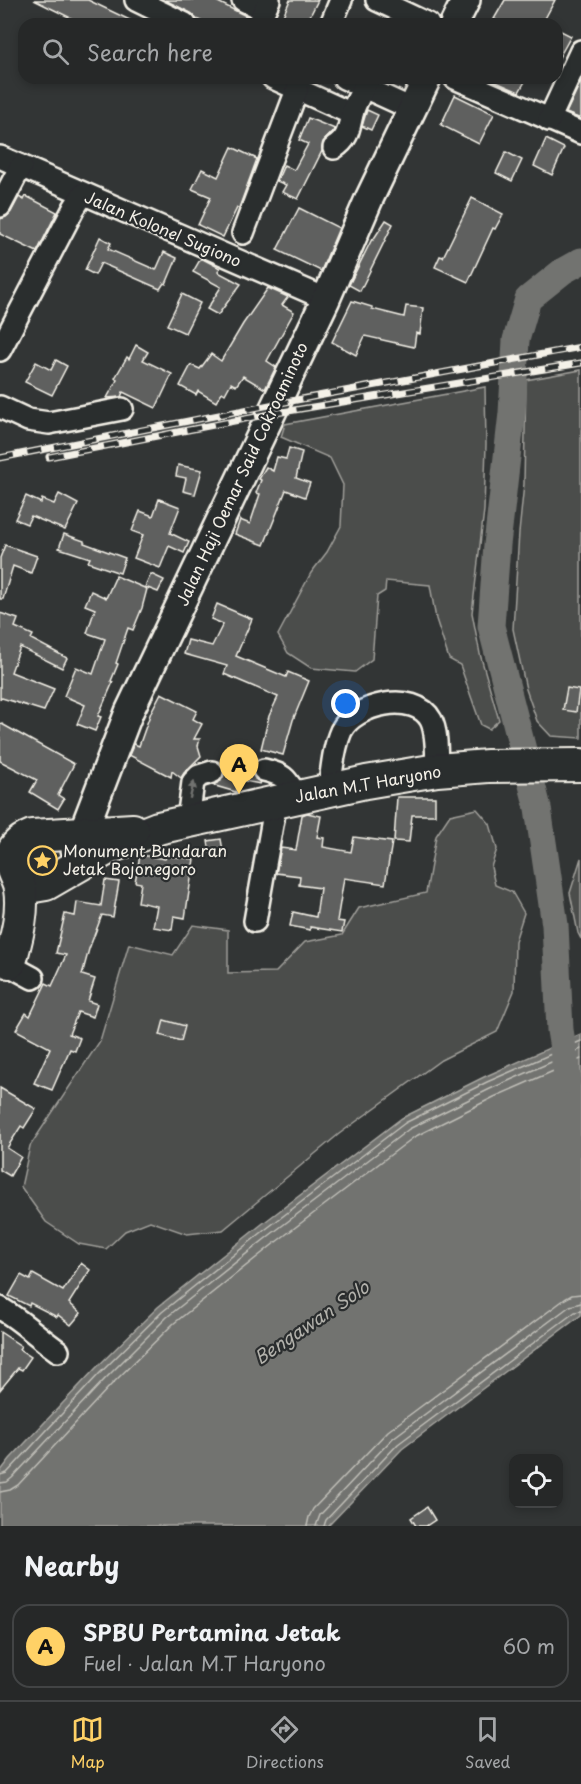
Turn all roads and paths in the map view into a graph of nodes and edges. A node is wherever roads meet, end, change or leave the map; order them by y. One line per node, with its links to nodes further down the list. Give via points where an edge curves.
1 (136, 0): 8 (street)
2 (243, 0): 6 (street)
3 (341, 0): 9 (street)
4 (377, 0): 7 (street)
5 (466, 0): 10 (main road)
6 (264, 11)
7 (402, 12)
8 (173, 18)
9 (334, 18)
10 (457, 18)
11 (581, 51): 20 (street)
12 (285, 84): 17 (street)
13 (366, 84): 19 (street)
14 (370, 84): 18 (street)
15 (424, 84): 18 (main road, Jalan Haji Oemar Said Cokroaminoto)
16 (468, 84): 20 (street)
17 (297, 90): 19 (street); 27 (street)
18 (412, 109): 28 (main road, Jalan Haji Oemar Said Cokroaminoto)
19 (352, 114): 22 (street, via 347,134)
20 (549, 120): 21 (street)
21 (581, 134)
22 (334, 148)
23 (0, 157): 24 (street, Jalan Kolonel Sugiono)
24 (21, 166): 25 (street, Jalan Kolonel Sugiono); 26 (street)
25 (83, 194): 28 (street, Jalan Kolonel Sugiono); 29 (street)
26 (0, 206)
27 (243, 233)
28 (326, 299): 36 (main road, Jalan Haji Oemar Said Cokroaminoto, via 129,712)
29 (0, 350)
30 (0, 407): 31 (street, via 28,420 49,423)
31 (122, 409)
32 (581, 765): 34 (highway, Jalan M.T Haryono)
33 (264, 770): 38 (street, via 285,777)
34 (437, 770): 37 (highway, Jalan M.T Haryono); 37 (street, via 435,734 422,709 405,703 382,704 362,711 342,730)
35 (212, 772): 39 (street, one-way to 35, via 193,782)
36 (100, 788): 40 (main road, via 104,813 115,823); 41 (main road, Jalan Haji Oemar Said Cokroaminoto); 42 (main road, via 66,819)
37 (329, 790): 38 (highway, Jalan M.T Haryono)
38 (287, 799): 39 (highway, Jalan M.T Haryono); 45 (street)
39 (188, 820): 40 (highway, Jalan M.T Haryono)
40 (144, 829): 41 (highway); 44 (highway)
41 (83, 832): 42 (highway); 44 (main road, Jalan Haji Oemar Said Cokroaminoto)
42 (19, 839): 43 (highway); 44 (highway, via 42,836 54,843 62,861)
43 (9, 869): 44 (highway, via 28,885 46,885); 46 (highway, via 20,890)
44 (58, 874): 46 (highway, via 42,900)
45 (255, 921)
46 (13, 972)
47 (0, 1308): 48 (street)
48 (58, 1351)

